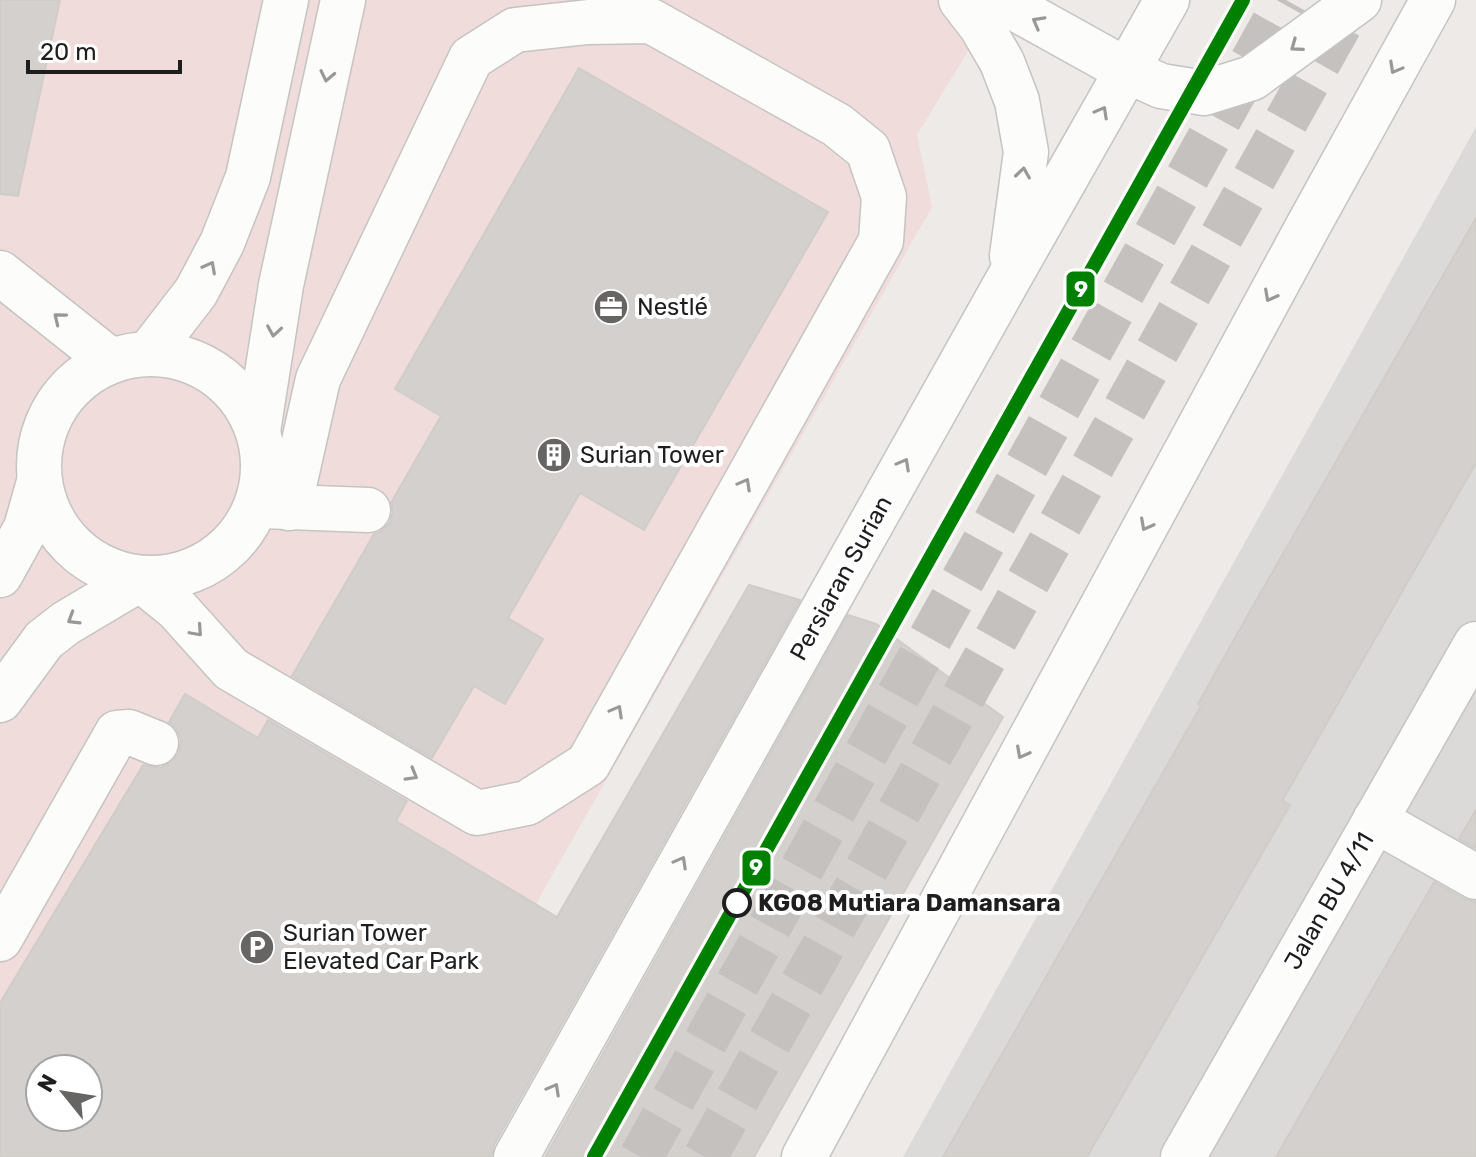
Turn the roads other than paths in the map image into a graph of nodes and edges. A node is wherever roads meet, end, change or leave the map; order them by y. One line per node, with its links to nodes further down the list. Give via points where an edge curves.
1 (286, 0): 11 (street, one-way to 1, via 196,292 227,230 248,177)
2 (343, 0): 12 (street, one-way to 12, via 281,285)
3 (961, 0): 10 (street, one-way to 3, via 1026,152 1017,101 1002,62)
4 (1000, 0): 8 (street, one-way to 4)
5 (1167, 0): 8 (street, Persiaran Surian)
6 (1359, 0): 8 (street, one-way to 8, via 1252,78 1204,93 1161,86)
7 (1433, 0): 25 (street, one-way to 25)
8 (1126, 70): 10 (street, Persiaran Surian, one-way to 8)
9 (2, 277): 11 (street, one-way to 9)
10 (1009, 278): 24 (street, Persiaran Surian, one-way to 10)
11 (130, 357): 12 (street, via 184,358 216,374 242,399); 13 (street, via 79,379 54,408 40,444)
12 (258, 431): 14 (street)
13 (39, 482): 16 (street, via 26,528); 17 (street, via 50,518 73,548 103,570)
14 (272, 507): 15 (street); 17 (street, via 210,562 176,577); 17 (street, one-way to 14, via 177,609 231,669 477,813 527,803 588,764 881,241 884,197 868,150 837,125 651,21 515,30 471,58 318,379)
15 (368, 510)
16 (0, 575)
17 (140, 579): 19 (street, one-way to 19, via 44,640)
18 (1476, 644): 21 (street, Jalan BU 4/11)
19 (0, 700)
20 (136, 738): 23 (street)
21 (1375, 820): 22 (street); 26 (street, Jalan BU 4/11)
22 (1476, 877)
23 (0, 939)
24 (516, 1157)
25 (804, 1157)
26 (1183, 1157)

